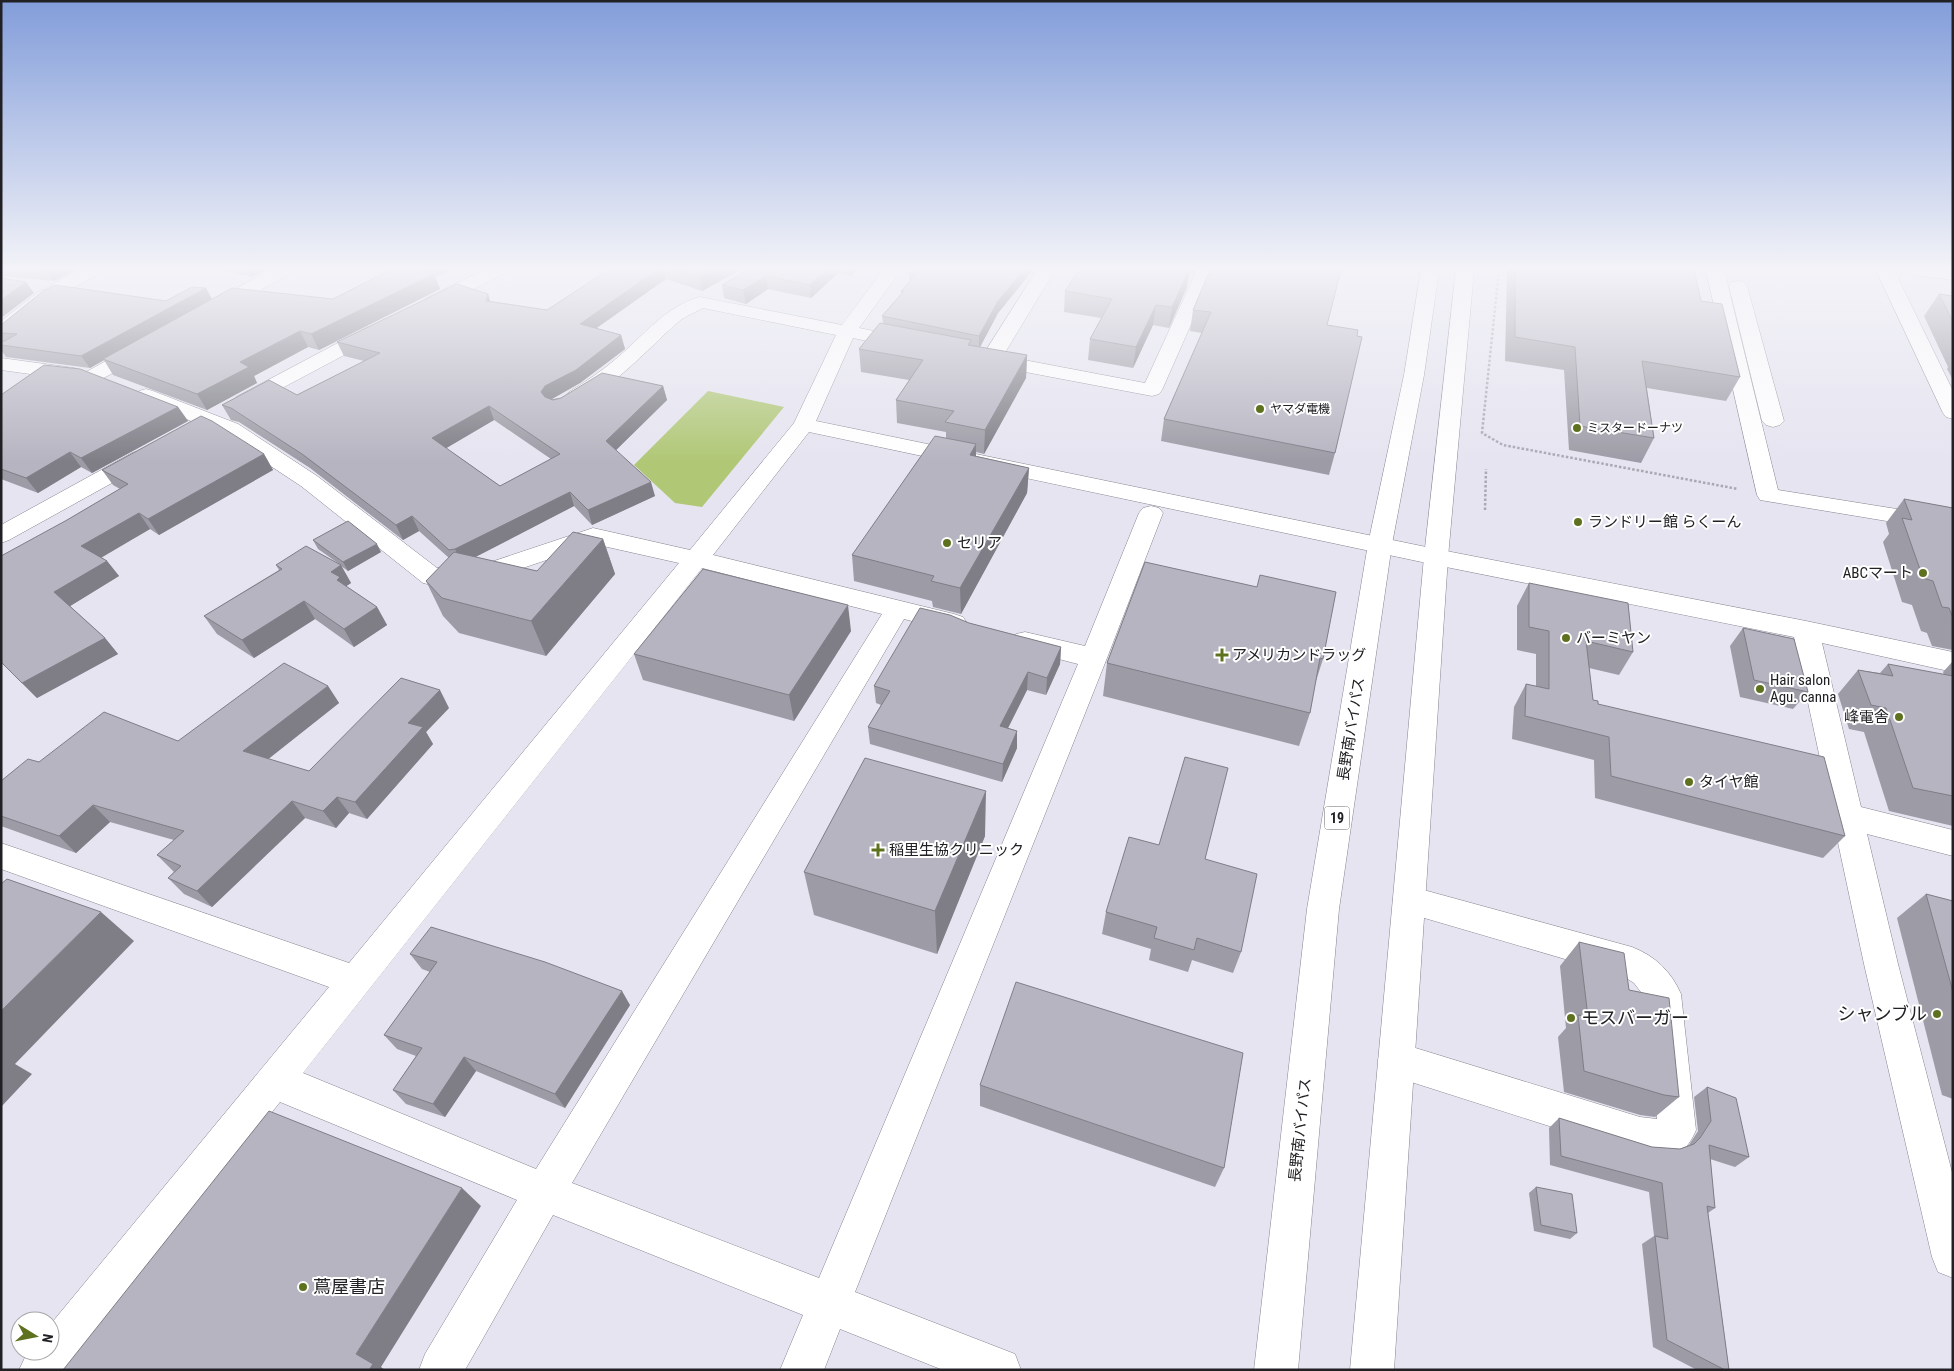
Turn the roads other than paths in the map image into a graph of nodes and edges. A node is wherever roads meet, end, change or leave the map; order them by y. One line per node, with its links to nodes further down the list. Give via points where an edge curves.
1 (368, 334): 21 (main road)
2 (655, 334): 18 (main road, via 622,364)
3 (846, 334): 22 (main road)
4 (862, 334): 13 (main road)
5 (1007, 334): 15 (main road)
6 (1174, 334): 15 (main road, via 1152,390)
7 (1420, 334): 27 (main road, 長野南バイパス / 19)
8 (1459, 334): 28 (main road)
9 (1730, 334): 25 (main road, via 1768,495)
10 (1750, 334): 20 (main road)
11 (1915, 334): 19 (main road)
12 (154, 342): 17 (main road)
13 (924, 346)
14 (972, 356): 15 (main road)
15 (991, 360)
16 (1, 364): 17 (main road)
17 (93, 376): 21 (main road, via 124,387)
18 (558, 406)
19 (1953, 413)
20 (1773, 421)
21 (198, 425): 29 (main road, via 230,429 309,481 432,577 487,572 593,536)
22 (804, 425): 27 (main road); 29 (main road)
23 (156, 449): 26 (main road)
24 (1151, 513): 34 (main road)
25 (1953, 525)
26 (1, 535)
27 (1380, 544): 28 (main road); 52 (main road, 長野南バイパス / 19, via 1323,909)
28 (1436, 557): 32 (main road); 41 (main road)
29 (697, 559): 30 (main road); 42 (main road)
30 (898, 610): 31 (main road); 45 (main road)
31 (974, 628)
32 (1806, 630): 35 (main road); 36 (main road)
33 (1003, 636): 34 (main road)
34 (1094, 658): 47 (main road)
35 (1953, 662)
36 (1848, 816): 37 (main road); 46 (main road)
37 (1953, 843)
38 (1, 856): 39 (main road)
39 (54, 875): 40 (main road); 42 (main road)
40 (28, 899)
41 (1409, 900): 43 (main road); 43 (main road, via 1632,963 1646,972 1664,994 1678,1130 1665,1139 1640,1136)
42 (356, 981): 44 (main road)
43 (1396, 1060): 53 (main road)
44 (274, 1082): 45 (main road); 48 (main road)
45 (544, 1192): 47 (main road); 49 (main road)
46 (1953, 1257)
47 (828, 1303): 50 (main road); 51 (main road)
48 (41, 1370)
49 (441, 1370)
50 (802, 1370)
51 (1000, 1370)
52 (1276, 1370)
53 (1372, 1370)

